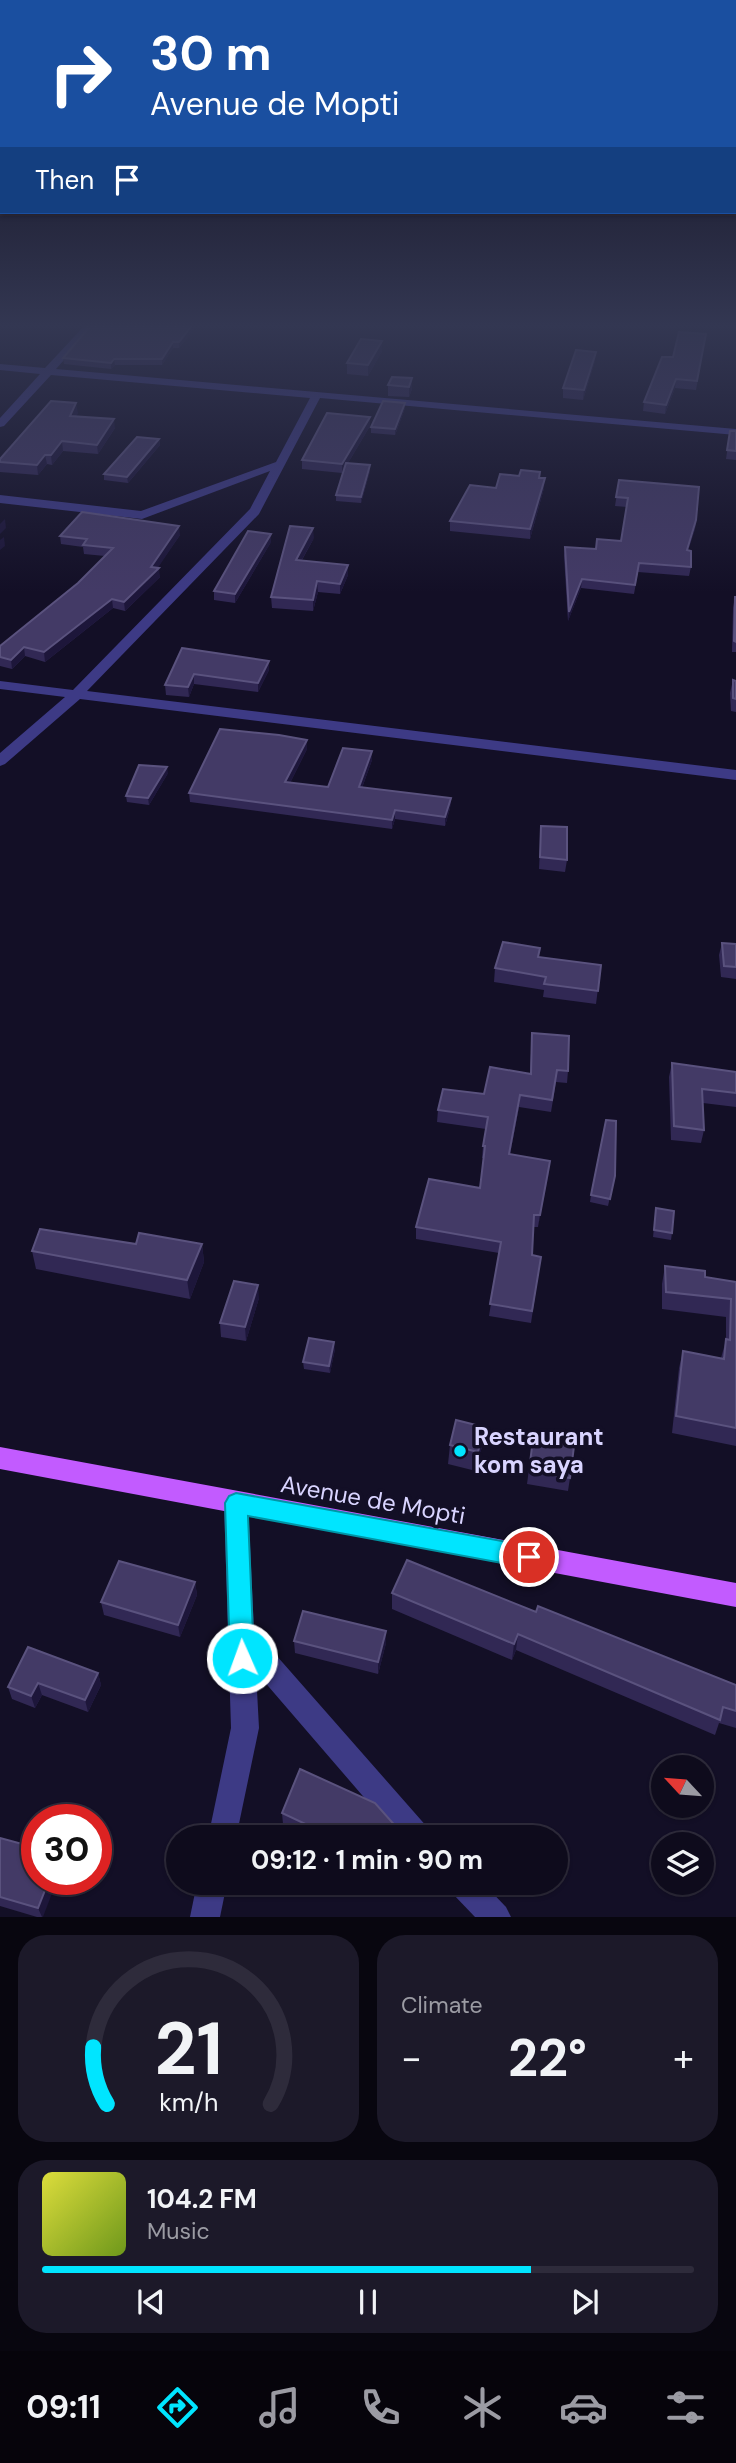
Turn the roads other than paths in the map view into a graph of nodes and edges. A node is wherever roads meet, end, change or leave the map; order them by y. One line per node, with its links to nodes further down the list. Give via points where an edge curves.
1 (307, 413): 4 (street)
2 (526, 413): 3 (street)
3 (736, 432)
4 (280, 464): 5 (street, via 142,515); 7 (street, via 255,511)
5 (0, 499)
6 (0, 685): 7 (street)
7 (77, 694): 8 (street); 9 (street)
8 (0, 761)
9 (736, 775)
10 (0, 1458): 11 (main road, Avenue de Mopti)
11 (236, 1503): 12 (main road, Avenue de Mopti); 13 (street)
12 (736, 1595)
13 (242, 1635): 14 (street, via 245,1728); 15 (street)
14 (225, 1825)
15 (407, 1825)
16 (210, 1895): 18 (street)
17 (474, 1895): 19 (street)
18 (205, 1917)
19 (496, 1917)

